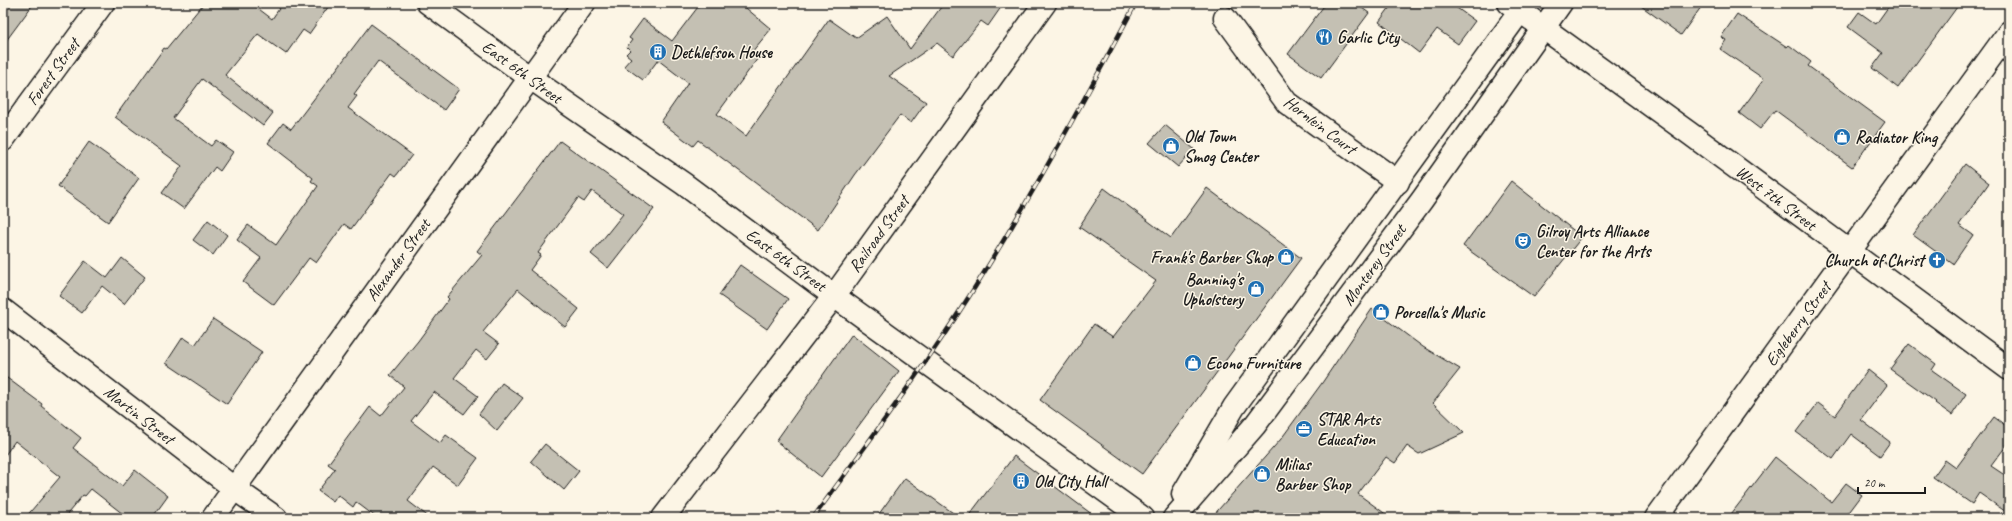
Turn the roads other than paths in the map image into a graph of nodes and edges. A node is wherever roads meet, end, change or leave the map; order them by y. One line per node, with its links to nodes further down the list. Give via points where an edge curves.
1 (103, 3): 11 (street, Forest Street)
2 (428, 3): 10 (street, East 6th Street)
3 (584, 3): 10 (street, Alexander Street)
4 (1045, 3): 14 (street, Railroad Street)
5 (1561, 3): 8 (street, Monterey Street)
6 (1518, 6): 8 (street, West 7th Street); 12 (street, Monterey Street)
7 (1225, 18): 12 (street, Hornlein Court, via 1287,104)
8 (1543, 28): 13 (street, West 7th Street); 23 (street, Monterey Street, via 1422,200 1255,425)
9 (2009, 32): 13 (street, Eigleberry Street)
10 (529, 77): 14 (street, East 6th Street, via 684,184); 17 (street, Alexander Street)
11 (3, 140)
12 (1398, 182): 22 (street, Monterey Street, via 1234,407)
13 (1850, 253): 16 (street, West 7th Street); 24 (street, Eigleberry Street)
14 (834, 296): 20 (street, Railroad Street); 21 (street, East 6th Street)
15 (3, 310): 17 (street, Martin Street)
16 (2009, 369)
17 (235, 489): 18 (street, Alexander Street); 19 (street, Martin Street)
18 (213, 518)
19 (276, 518)
20 (663, 518)
21 (1143, 518)
22 (1169, 518)
23 (1174, 518)
24 (1656, 518)

